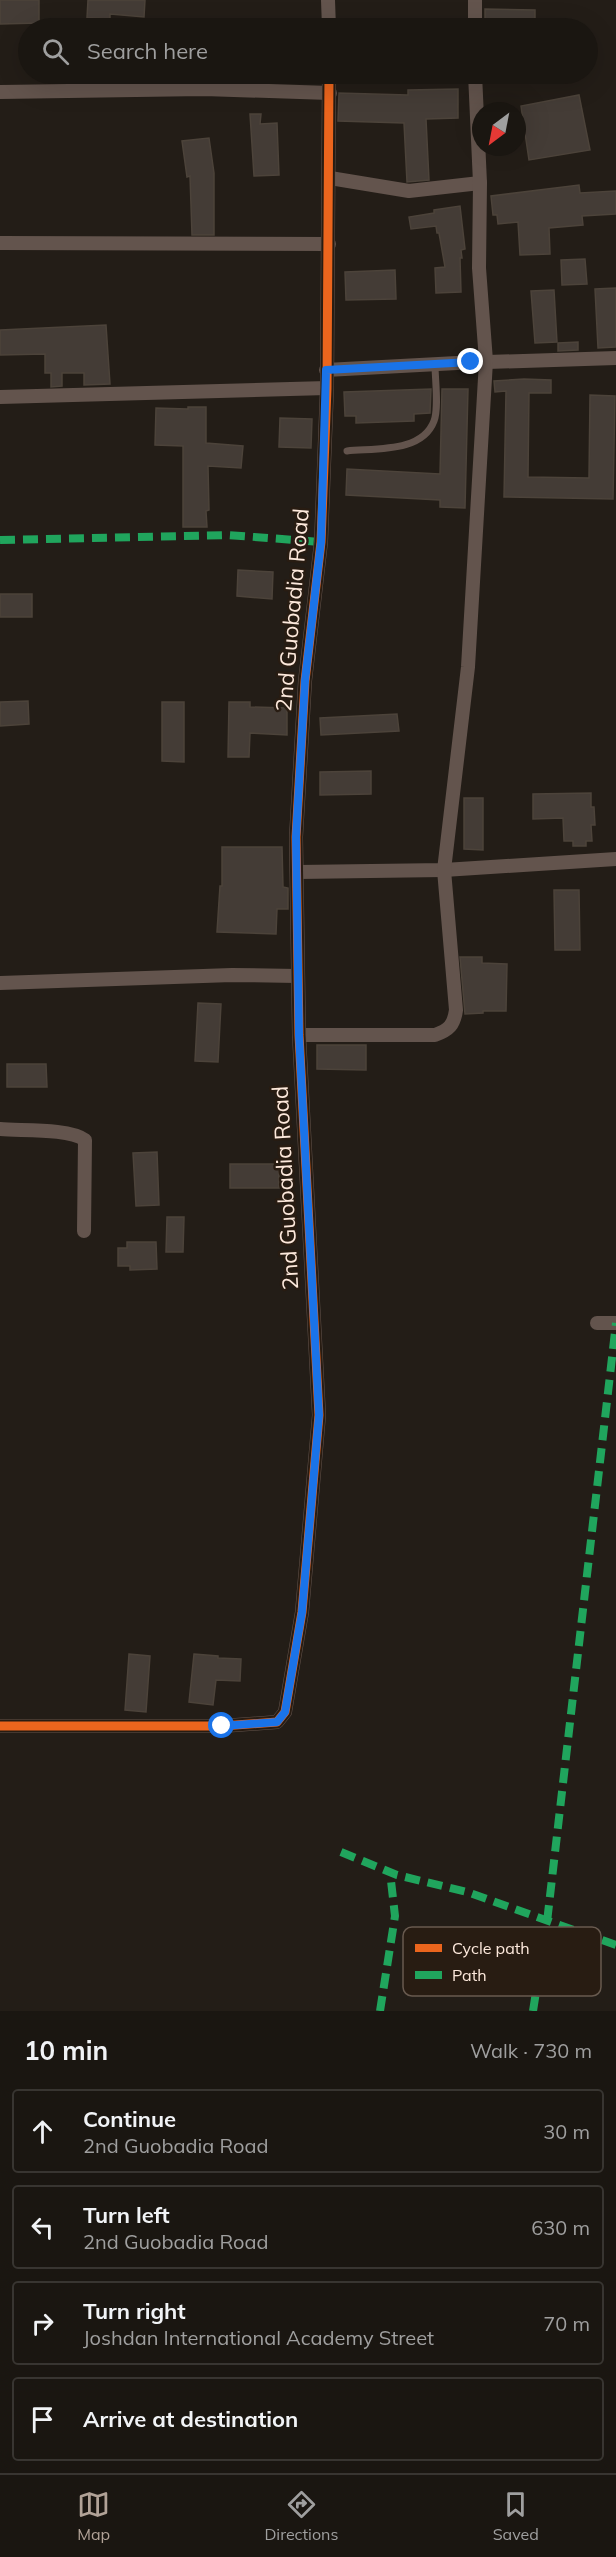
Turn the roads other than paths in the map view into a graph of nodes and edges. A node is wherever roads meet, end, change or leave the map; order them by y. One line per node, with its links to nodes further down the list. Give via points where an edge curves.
1 (328, 0): 3 (street)
2 (475, 0): 4 (street)
3 (329, 18)
4 (475, 18)
5 (330, 84): 8 (street, 2nd Guobadia Road)
6 (476, 84): 10 (street)
7 (0, 92): 8 (street, via 204,89)
8 (330, 93): 9 (street, 2nd Guobadia Road)
9 (330, 178): 10 (street, via 409,191); 12 (street, 2nd Guobadia Road)
10 (480, 183): 14 (street, via 479,268)
11 (0, 243): 12 (street)
12 (329, 244): 16 (street, 2nd Guobadia Road)
13 (616, 358): 14 (street)
14 (486, 362): 15 (street); 21 (street, via 468,667)
15 (435, 365): 16 (street); 19 (lane, via 435,420 425,435 409,444)
16 (326, 370): 17 (street, 2nd Guobadia Road)
17 (327, 388): 18 (street); 22 (street, 2nd Guobadia Road, via 321,542 305,681 296,837)
18 (0, 397)
19 (347, 451)
20 (616, 859): 21 (street)
21 (444, 870): 22 (street); 25 (street, via 456,1010 455,1022 448,1030 435,1035)
22 (298, 872): 23 (street, 2nd Guobadia Road)
23 (297, 976): 24 (street); 25 (street, 2nd Guobadia Road)
24 (0, 983)
25 (299, 1035): 30 (street, 2nd Guobadia Road, via 319,1415 302,1612 285,1712 277,1722 222,1726)
26 (0, 1129): 27 (street, via 67,1134 85,1140)
27 (84, 1231)
28 (597, 1323): 29 (street)
29 (616, 1323)
30 (0, 1726)

